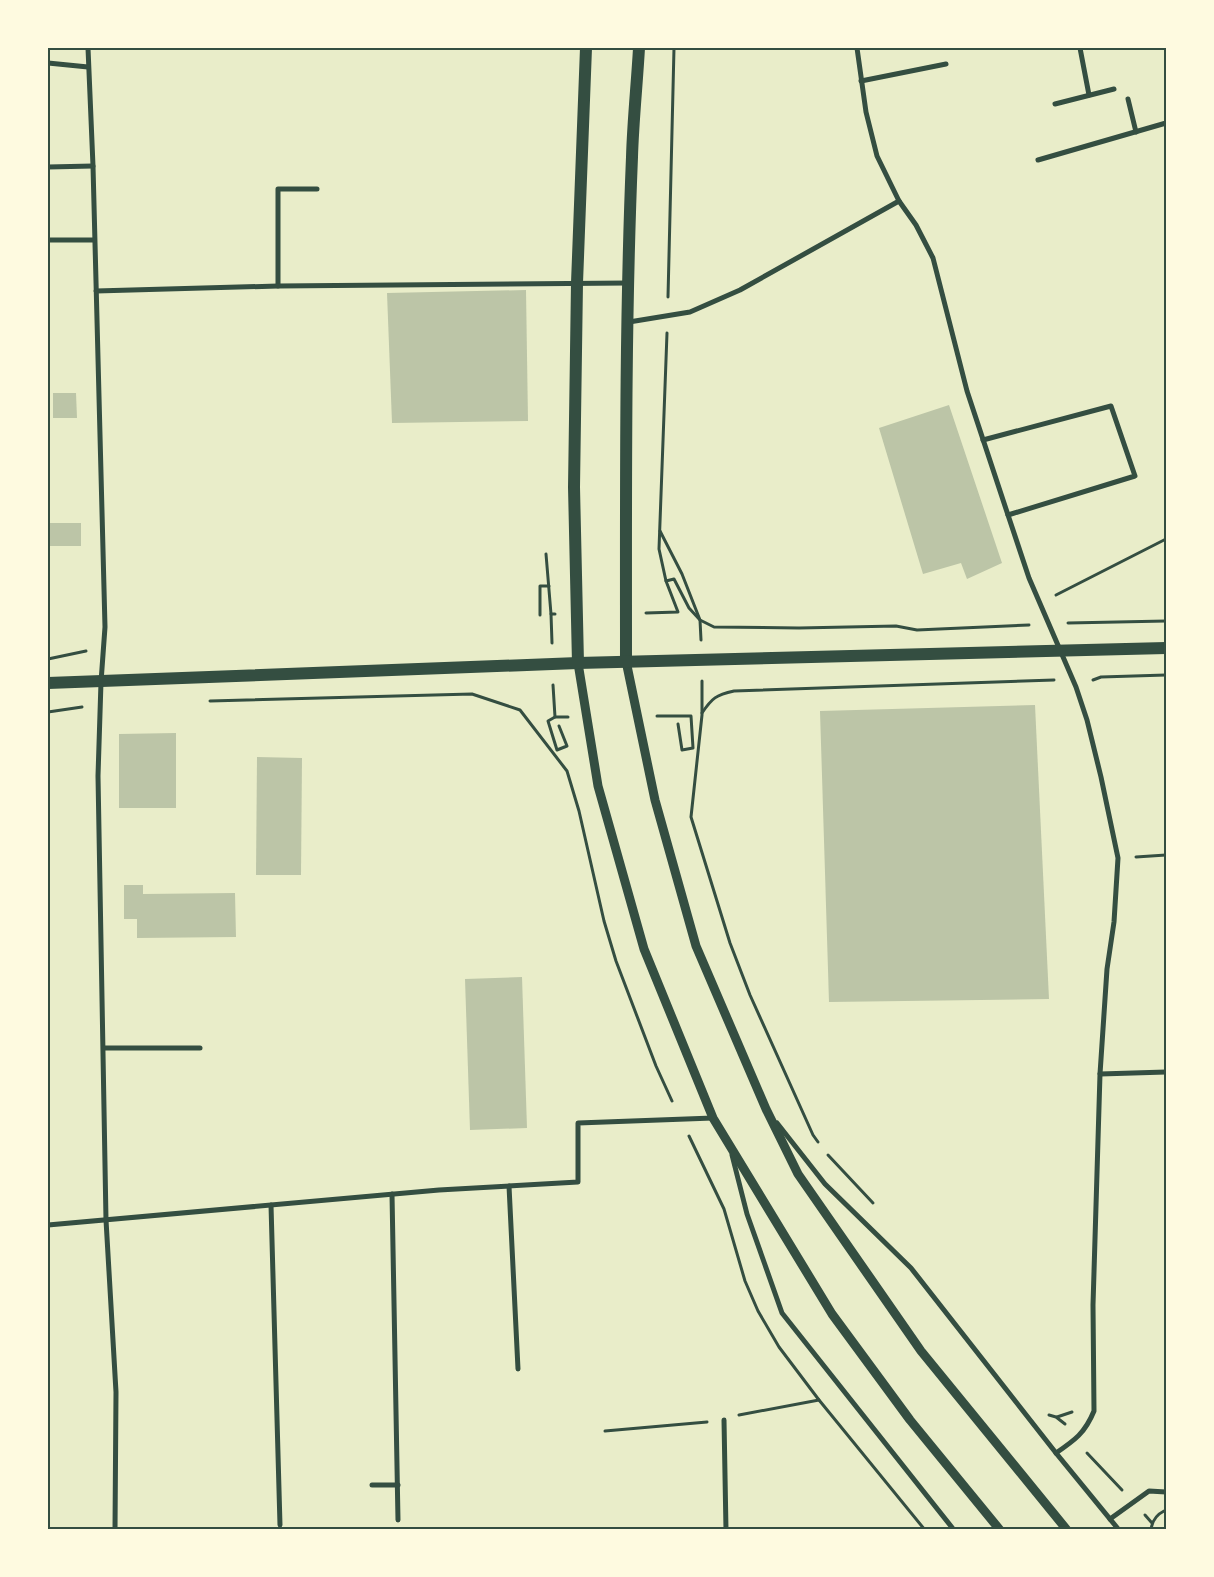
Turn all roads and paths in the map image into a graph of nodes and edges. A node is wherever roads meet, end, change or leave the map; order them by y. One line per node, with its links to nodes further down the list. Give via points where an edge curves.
1 (88, 48): 8 (street)
2 (586, 48): 23 (main road)
3 (639, 48): 24 (main road)
4 (857, 48): 9 (street)
5 (1080, 48): 11 (street)
6 (48, 63): 8 (street)
7 (946, 64): 9 (street)
8 (88, 67): 17 (street)
9 (861, 81): 20 (street, via 877,156)
10 (1114, 89): 11 (street)
11 (1090, 95): 13 (street)
12 (1128, 99): 15 (street)
13 (1055, 104)
14 (1166, 123): 15 (street)
15 (1136, 132): 16 (street)
16 (1038, 160)
17 (93, 166): 18 (street); 22 (street)
18 (48, 167)
19 (317, 189): 25 (street, via 278,189)
20 (899, 201): 27 (street, via 740,290 690,312); 28 (street, via 933,258)
21 (48, 240): 22 (street)
22 (94, 240): 26 (street)
23 (577, 282): 24 (street); 25 (street); 49 (main road, via 574,487)
24 (628, 282): 27 (main road)
25 (278, 286): 26 (street)
26 (96, 290): 43 (street)
27 (628, 322): 48 (main road)
28 (983, 440): 29 (street); 29 (street, via 1111,406 1136,476)
29 (1008, 515): 36 (street)
30 (660, 531): 40 (path)
31 (1166, 539): 36 (path)
32 (659, 549): 34 (path)
33 (546, 554): 35 (path)
34 (666, 581): 37 (path); 40 (path, via 674,578 689,608)
35 (549, 586): 38 (path); 39 (path, via 540,586)
36 (1041, 603): 42 (street)
37 (678, 612)
38 (551, 614)
39 (540, 615)
40 (700, 620): 42 (path, via 714,627 896,626 917,630); 47 (path)
41 (1166, 620): 42 (path)
42 (1050, 624): 45 (street)
43 (104, 648): 46 (path); 51 (street)
44 (1166, 648): 45 (main road)
45 (1061, 652): 47 (main road); 53 (street)
46 (48, 660)
47 (702, 660): 48 (main road); 57 (path)
48 (626, 661): 49 (main road); 68 (street, via 655,800 696,946)
49 (578, 663): 51 (main road); 69 (street, via 598,786 644,949)
50 (1166, 675): 53 (path, via 1101,677)
51 (101, 682): 52 (main road); 55 (street)
52 (48, 683)
53 (1076, 687): 57 (path, via 1056,680 734,691 710,700); 63 (street, via 1087,720)
54 (204, 701): 70 (path, via 472,694 520,710 567,771 616,961 656,1066)
55 (100, 704): 56 (path); 64 (street, via 98,776)
56 (48, 712)
57 (702, 715): 71 (path, via 691,817 730,943 750,995)
58 (691, 716): 60 (path, via 693,748 682,750)
59 (554, 717): 61 (path, via 548,721 557,750 567,746)
60 (678, 724)
61 (559, 726)
62 (1166, 855): 63 (path)
63 (1118, 858): 67 (street)
64 (104, 1048): 65 (street); 78 (street)
65 (200, 1048)
66 (1166, 1072): 67 (street)
67 (1100, 1074): 83 (street, via 1093,1305 1094,1411 1089,1424)
68 (766, 1109): 84 (street, via 824,1184 911,1268); 99 (street, via 798,1174 921,1351)
69 (713, 1118): 70 (street); 72 (street)
70 (681, 1119): 74 (street, via 578,1123 578,1182); 96 (path, via 724,1210 745,1281 778,1347)
71 (819, 1143)
72 (730, 1145): 97 (street, via 747,1214 782,1313); 98 (street, via 832,1314 910,1420)
73 (824, 1151): 76 (path)
74 (509, 1186): 75 (street); 80 (street)
75 (392, 1194): 77 (street); 86 (street)
76 (876, 1205)
77 (271, 1206): 78 (street); 93 (street)
78 (106, 1220): 79 (street); 94 (street, via 116,1392)
79 (48, 1225)
80 (518, 1369)
81 (1045, 1414): 83 (path, via 1060,1420)
82 (724, 1420): 95 (street)
83 (1076, 1439): 84 (street); 88 (path)
84 (1056, 1453): 91 (street)
85 (372, 1485): 86 (street)
86 (398, 1485): 90 (street)
87 (1166, 1492): 88 (street, via 1149,1491)
88 (1133, 1502): 91 (street); 92 (path)
89 (1166, 1510): 92 (path)
90 (398, 1520)
91 (1110, 1520): 100 (street)
92 (1152, 1523): 101 (path)
93 (280, 1526)
94 (115, 1530)
95 (726, 1530)
96 (925, 1530)
97 (954, 1530)
98 (1000, 1530)
99 (1067, 1530)
100 (1119, 1530)
101 (1151, 1530)

